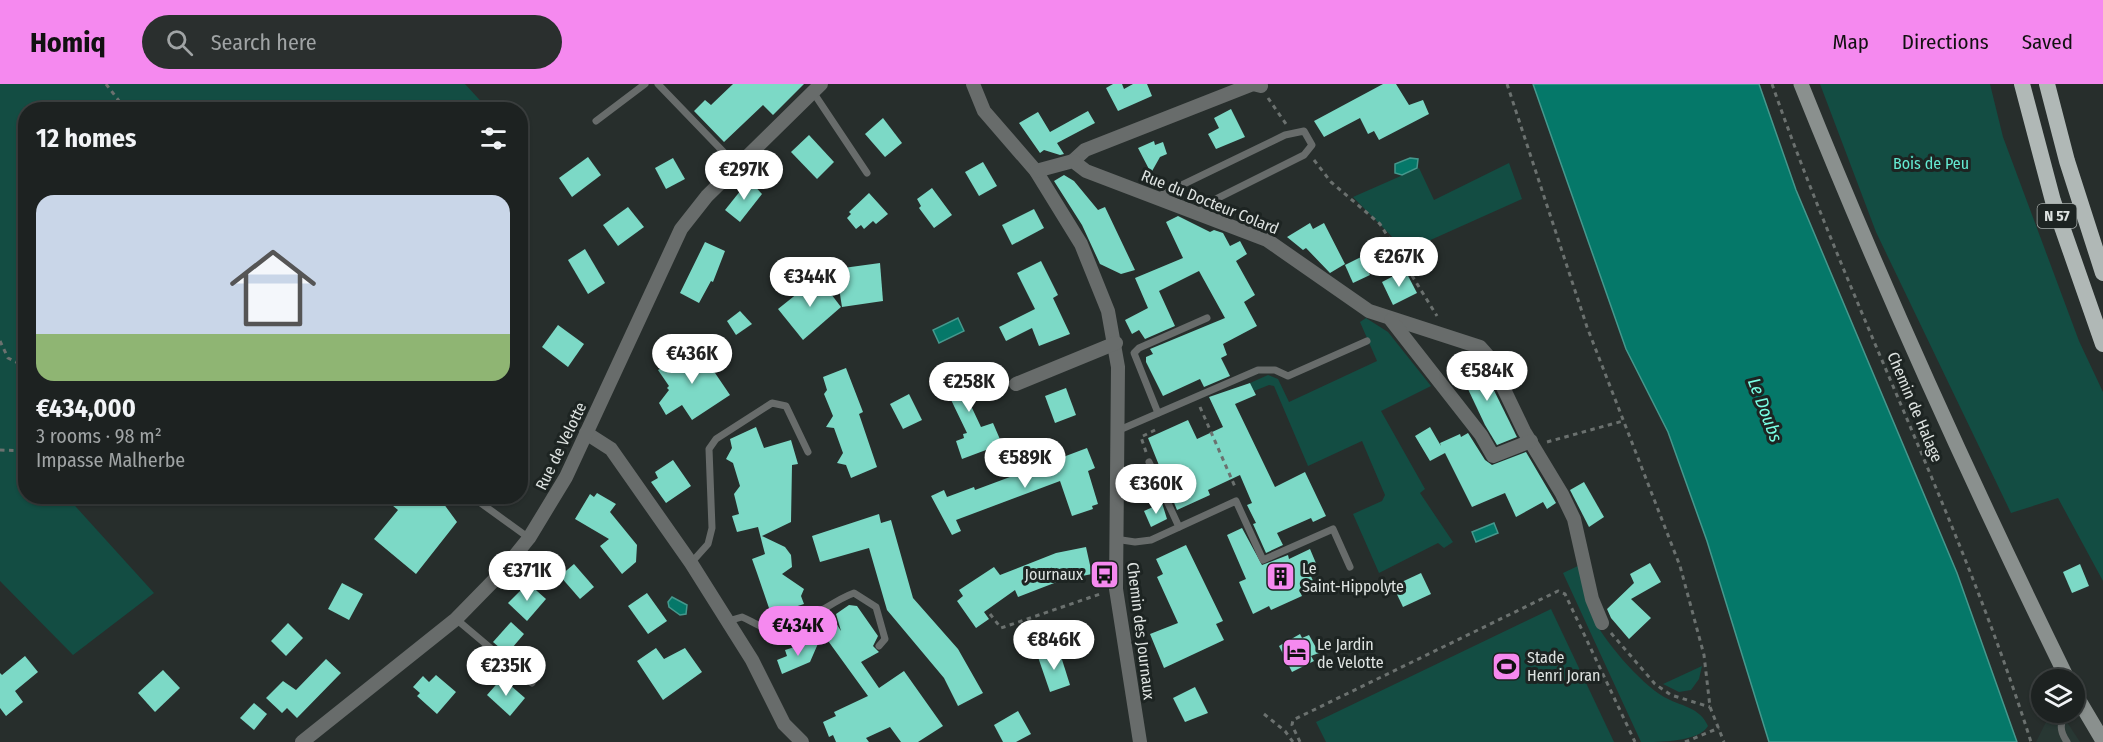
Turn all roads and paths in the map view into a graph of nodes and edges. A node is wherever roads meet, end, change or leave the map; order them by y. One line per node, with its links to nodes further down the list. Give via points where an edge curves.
1 (106, 84): 12 (path)
2 (645, 84): 13 (lane)
3 (658, 84): 17 (lane)
4 (973, 84): 18 (street, Chemin des Journaux, via 984,111)
5 (1507, 84): 35 (path, via 1587,327)
6 (1772, 84): 72 (path, Chemin de Halage, via 1806,183 1952,524)
7 (1801, 84): 56 (main road, via 1869,251)
8 (2022, 84): 29 (highway, N 57, via 2063,234)
9 (2047, 84): 22 (highway, N 57)
10 (1256, 85): 14 (path); 16 (street, via 1085,150)
11 (817, 88): 17 (street, Rue de Velotte); 19 (lane)
12 (120, 102)
13 (596, 121)
14 (1293, 133): 15 (lane, via 1304,131 1312,145); 20 (lane)
15 (1307, 151): 21 (lane); 25 (path, via 1331,182 1380,224)
16 (1072, 161): 18 (street); 20 (street, Rue du Docteur Colard, via 1086,171)
17 (737, 166): 37 (street, Rue de Velotte, via 681,229)
18 (1036, 171): 28 (street, Chemin des Journaux, via 1085,252)
19 (867, 172)
20 (1157, 198): 21 (street, Rue du Docteur Colard)
21 (1192, 211): 24 (street, Rue du Docteur Colard, via 1267,240 1369,311)
22 (2103, 273)
23 (1207, 318): 33 (lane, via 1134,353)
24 (1391, 320): 25 (street, Rue du Docteur Colard); 38 (street, Rue du Docteur Colard, via 1493,456)
25 (1446, 334): 38 (street, Rue du Docteur Colard, via 1480,347 1488,356)
26 (0, 341): 30 (path, via 8,358)
27 (1366, 341): 32 (lane, via 1288,376 1275,370 1258,370)
28 (1116, 343): 31 (street); 36 (street, Chemin des Journaux)
29 (2103, 344)
30 (18, 363)
31 (1016, 384)
32 (1195, 398): 33 (lane); 43 (path, via 1237,491)
33 (1158, 413): 34 (lane)
34 (1150, 416): 36 (lane); 42 (path, via 1157,429 1141,437)
35 (1623, 421): 38 (path); 58 (path, via 1680,566 1704,655)
36 (1117, 431): 47 (street, Chemin des Journaux)
37 (586, 433): 46 (street, Rue de Velotte, via 566,477); 48 (street, via 611,449)
38 (1532, 443): 54 (street, Rue du Docteur Colard, via 1574,519 1592,599)
39 (0, 450): 40 (path)
40 (18, 451)
41 (808, 452): 48 (lane, via 786,406 772,403 716,439 709,449 712,528 708,544)
42 (1149, 462): 45 (lane)
43 (1236, 501): 45 (lane); 49 (lane, via 1263,560 1333,529)
44 (482, 504): 46 (lane)
45 (1179, 527): 47 (lane, via 1151,540)
46 (529, 538): 52 (street, Rue de Velotte)
47 (1115, 539): 50 (street, Chemin des Journaux)
48 (691, 563): 53 (street)
49 (1350, 567)
50 (1116, 589): 51 (path, via 1001,628); 66 (street, Chemin des Journaux)
51 (990, 614)
52 (456, 620): 57 (lane); 64 (street, Rue de Velotte)
53 (729, 621): 55 (lane, via 742,617 763,627 780,629 800,623 839,598 854,594 876,607 885,639); 65 (street, via 784,724)
54 (1602, 623): 58 (path, via 1655,684 1671,695)
55 (879, 646)
56 (2063, 669)
57 (532, 682)
58 (1710, 707): 62 (path)
59 (1264, 714): 67 (path, via 1285,730)
60 (2085, 714): 63 (main road)
61 (2061, 723): 73 (lane)
62 (1719, 728): 70 (path); 71 (path)
63 (2103, 741)
64 (302, 742)
65 (802, 742)
66 (1140, 742)
67 (1293, 742)
68 (1300, 742): 69 (path, via 1293,720 1558,591 1565,594)
69 (1635, 742)
70 (1685, 742)
71 (1724, 742)
72 (2031, 742)
73 (2067, 742)

